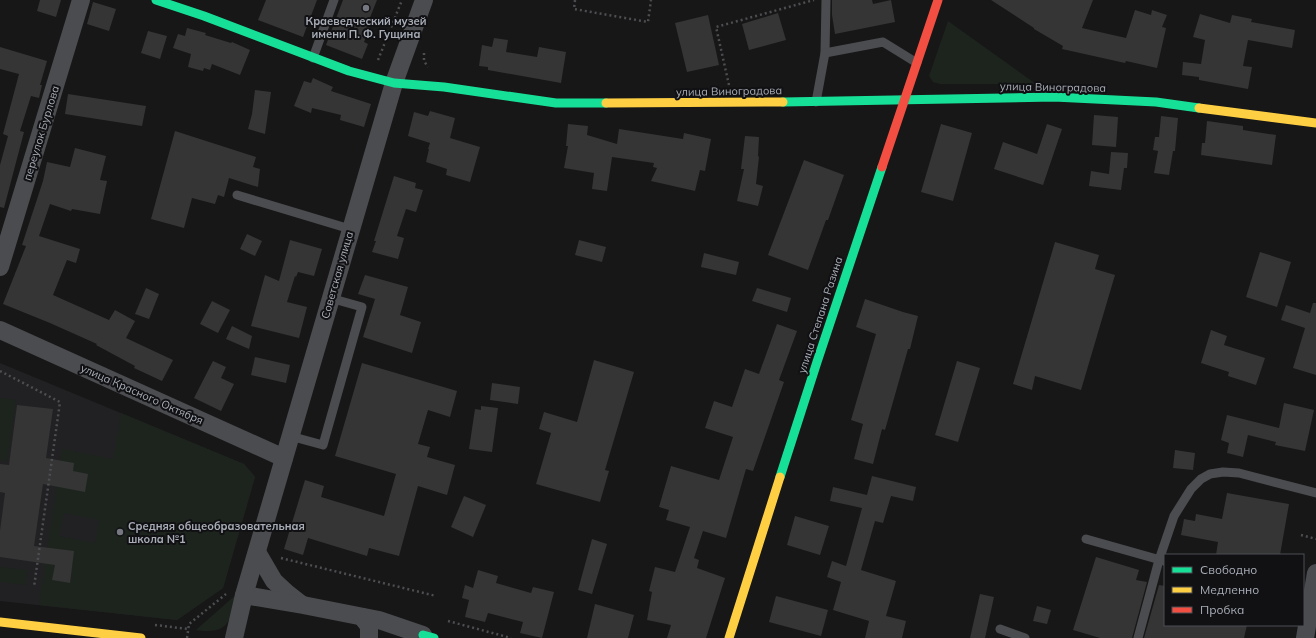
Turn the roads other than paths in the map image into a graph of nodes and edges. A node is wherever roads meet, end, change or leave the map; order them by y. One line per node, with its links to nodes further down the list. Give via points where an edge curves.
1 (81, 0): 16 (street, переулок Бурлова)
2 (156, 0): 8 (street, улица Виноградова)
3 (334, 0): 8 (lane)
4 (424, 0): 10 (street, Советская улица)
5 (826, 0): 7 (lane)
6 (938, 0): 9 (street, улица Степана Разина)
7 (825, 53): 9 (lane, via 883,42); 12 (lane)
8 (313, 58): 10 (street, улица Виноградова)
9 (916, 63): 11 (street, улица Степана Разина)
10 (394, 83): 12 (street, улица Виноградова, via 444,87 556,103); 15 (street, Советская улица)
11 (904, 100): 12 (street, улица Виноградова); 13 (street, улица Виноградова, via 1054,96 1156,102); 37 (street, улица Степана Разина)
12 (816, 102)
13 (1316, 123)
14 (237, 195): 15 (lane)
15 (350, 229): 17 (street, Советская улица)
16 (0, 267)
17 (330, 298): 19 (street, Советская улица); 19 (lane, via 362,307 323,445)
18 (0, 330): 20 (street, улица Красного Октября)
19 (290, 436): 20 (street, Советская улица)
20 (284, 458): 23 (street, Советская улица)
21 (1316, 493): 24 (lane, via 1239,473 1210,474 1191,489 1174,516)
22 (1086, 539): 24 (lane)
23 (256, 552): 26 (street, Советская улица); 27 (street, via 274,581)
24 (1162, 561): 39 (lane)
25 (1316, 573): 28 (street)
26 (236, 593): 27 (street); 32 (street, Советская улица)
27 (303, 605): 29 (street)
28 (1309, 612): 40 (street)
29 (362, 617): 33 (street, via 379,620); 36 (street, via 369,626)
30 (0, 622): 34 (street, via 21,628)
31 (1000, 629): 38 (lane)
32 (235, 630): 35 (street)
33 (422, 637)
34 (141, 638)
35 (220, 638)
36 (368, 638)
37 (729, 638)
38 (1025, 638)
39 (1138, 638)
40 (1305, 638)

